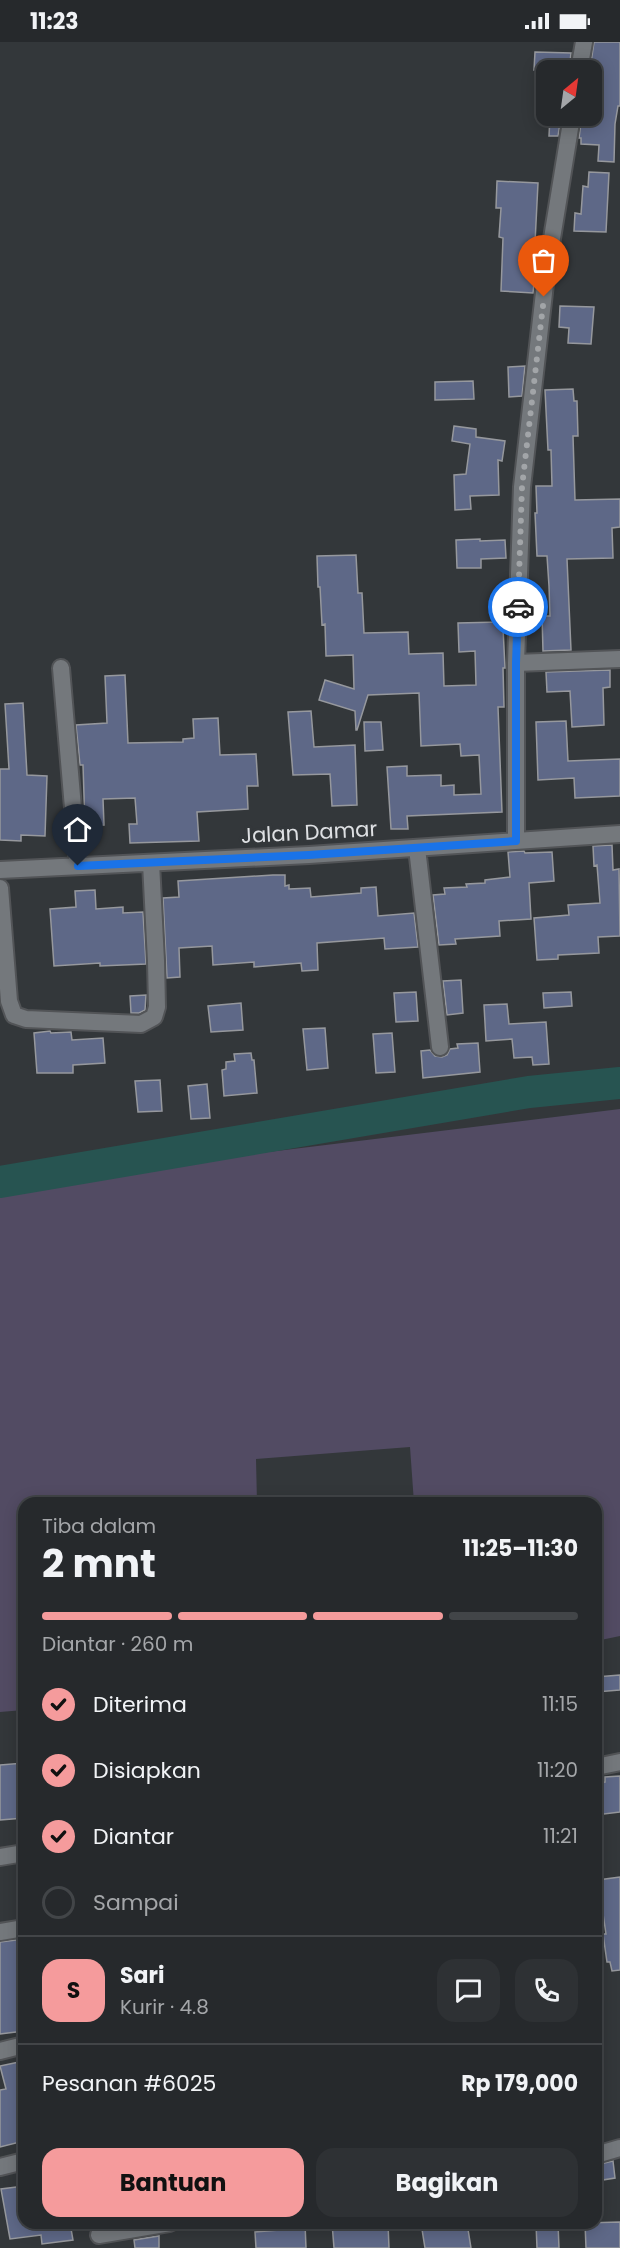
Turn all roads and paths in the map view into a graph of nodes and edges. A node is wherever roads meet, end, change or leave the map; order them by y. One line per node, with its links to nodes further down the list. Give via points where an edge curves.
1 (584, 42): 2 (street)
2 (581, 60)
3 (570, 126): 5 (street, via 546,275 522,487)
4 (620, 659): 5 (street)
5 (516, 663): 8 (street)
6 (61, 668): 11 (street)
7 (620, 834): 8 (street, Jalan Damar)
8 (516, 841): 9 (street, Jalan Damar)
9 (417, 848): 10 (street, Jalan Damar); 14 (street)
10 (151, 863): 11 (street, Jalan Damar); 13 (street, via 157,1007 154,1017 141,1024 26,1019 14,1015 9,1001)
11 (78, 866): 12 (street, Jalan Damar)
12 (0, 870)
13 (0, 888)
14 (440, 1047)
15 (620, 1762): 16 (street)
16 (602, 1766)
17 (18, 1853): 18 (street)
18 (0, 1857)
19 (18, 1929): 20 (street)
20 (0, 1932)
21 (18, 2046): 22 (street)
22 (0, 2051)
23 (620, 2148): 24 (street)
24 (602, 2154)
25 (18, 2162): 26 (street)
26 (0, 2167)
27 (132, 2229): 28 (street)
28 (99, 2235)

